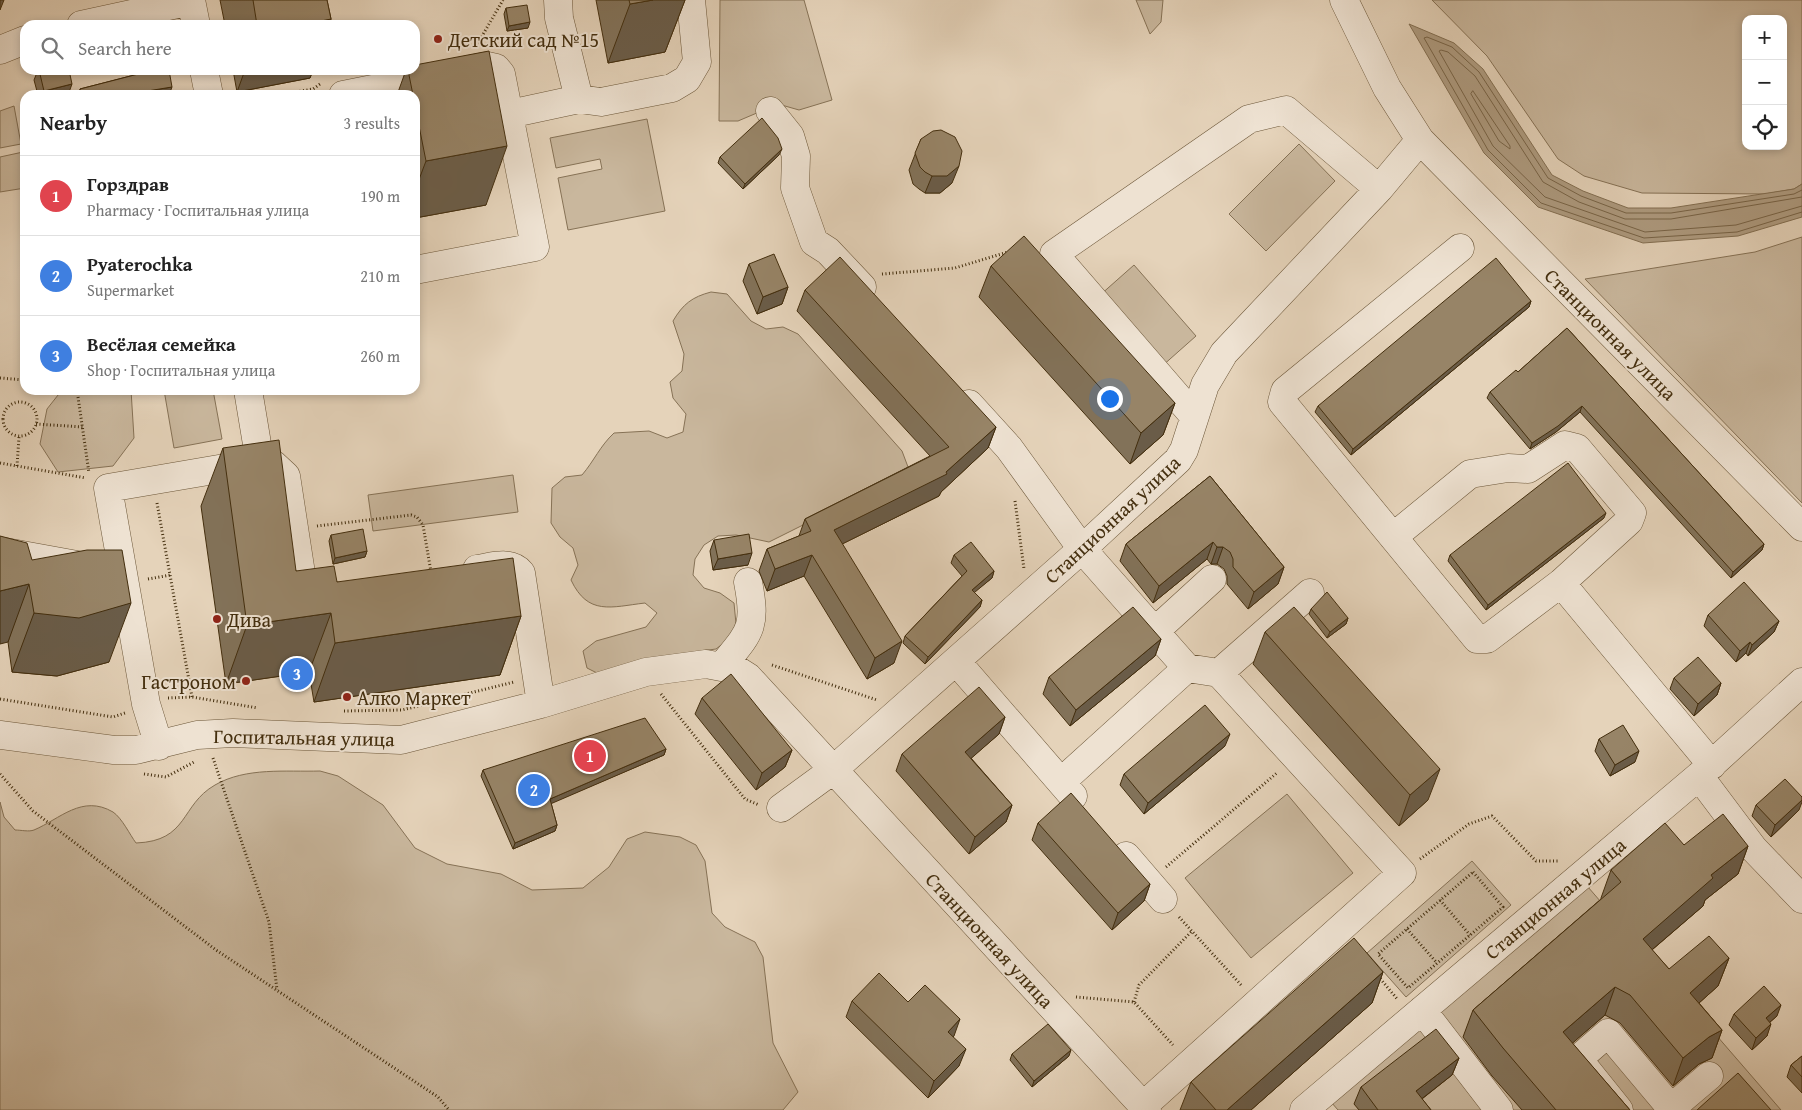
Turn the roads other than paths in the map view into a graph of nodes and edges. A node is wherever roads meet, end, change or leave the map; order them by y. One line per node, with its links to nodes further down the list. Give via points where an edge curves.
1 (558, 0): 11 (street, via 558,18)
2 (692, 0): 11 (street, via 697,62 687,79 672,88 601,102)
3 (1344, 0): 14 (street, Станционная улица, via 1387,88)
4 (193, 9): 5 (street)
5 (115, 20)
6 (20, 42): 7 (street)
7 (0, 50)
8 (205, 75): 10 (street)
9 (336, 88): 13 (street, via 487,66 496,68 501,74)
10 (208, 90)
11 (579, 99): 13 (street)
12 (770, 112): 18 (street, via 790,136 796,156 795,188 814,242 828,251)
13 (509, 114): 17 (street, via 535,247)
14 (1420, 140): 15 (street, Станционная улица); 23 (street, Станционная улица)
15 (1379, 189): 21 (street, Станционная улица, via 1224,353); 21 (street, via 1286,110 1249,119 1054,254)
16 (1460, 248): 24 (street, via 1285,390 1282,402)
17 (420, 269)
18 (881, 307)
19 (951, 384): 25 (street, via 1009,448)
20 (249, 395): 22 (street)
21 (1194, 416): 25 (street, Станционная улица, via 1178,460)
22 (260, 462): 27 (street, via 108,488); 32 (street, via 273,464 286,476 304,594)
23 (1802, 527)
24 (1393, 537): 31 (street, via 1477,639 1487,640); 31 (street, via 1470,474 1508,468 1528,469 1566,445 1577,448 1632,513 1629,521)
25 (1082, 549): 34 (street); 35 (street, Станционная улица)
26 (0, 551): 27 (street, via 106,570)
27 (123, 569): 43 (street, via 146,704)
28 (431, 575): 41 (street, via 508,564 516,567 521,573)
29 (1212, 579): 34 (street)
30 (748, 582): 36 (street, via 753,606 749,633)
31 (1561, 583): 45 (street)
32 (343, 588)
33 (1310, 594): 39 (street)
34 (1154, 632): 37 (street)
35 (956, 661): 44 (street, Станционная улица); 46 (street)
36 (722, 666): 38 (street, Госпитальная улица); 41 (street, Госпитальная улица, via 698,665 646,672)
37 (1187, 668): 39 (street); 46 (street)
38 (759, 671): 44 (street, Станционная улица)
39 (1219, 673): 54 (street, via 1402,872 1189,1062)
40 (1802, 682): 45 (street, Станционная улица)
41 (541, 704): 43 (street, Госпитальная улица, via 402,740 233,733 197,735)
42 (0, 734): 43 (street, Госпитальная улица, via 114,750)
43 (159, 746)
44 (833, 770): 47 (street); 54 (street, Станционная улица)
45 (1705, 771): 51 (street, via 1753,848); 52 (street, Станционная улица)
46 (1061, 782): 48 (street)
47 (781, 808)
48 (1092, 818)
49 (1111, 839): 50 (street)
50 (1155, 890)
51 (1802, 899)
52 (1418, 1014): 56 (street, Станционная улица); 57 (street)
53 (1709, 1076): 55 (street)
54 (1145, 1108)
55 (1670, 1109): 58 (street, via 1608,1033 1578,1059)
56 (1304, 1110)
57 (1499, 1110)
58 (1619, 1110)

